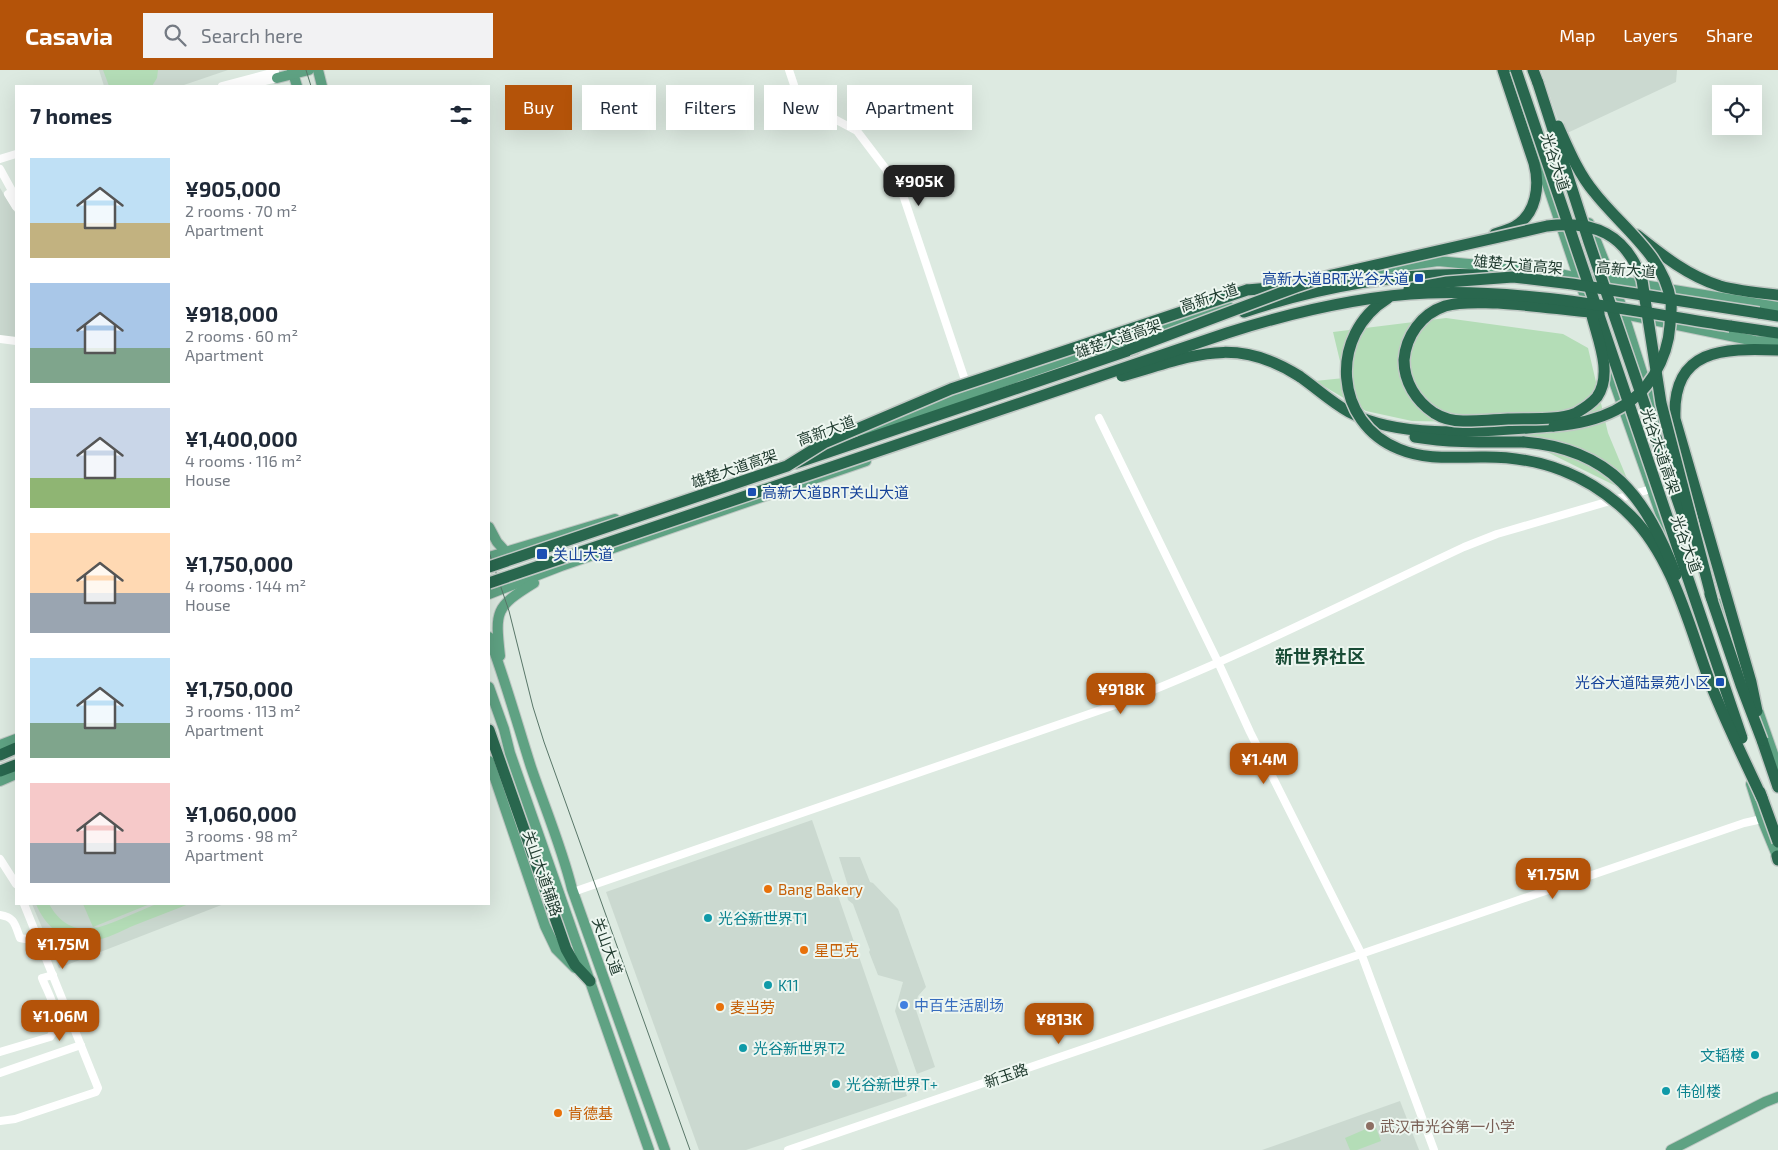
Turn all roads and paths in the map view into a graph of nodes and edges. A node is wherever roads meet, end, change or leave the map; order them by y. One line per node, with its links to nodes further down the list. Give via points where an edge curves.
1 (309, 70): 9 (main road)
2 (318, 70): 15 (main road)
3 (789, 70): 45 (street, via 799,100 857,131 901,188)
4 (1503, 70): 26 (highway, bridge, via 1534,163 1537,189 1530,210 1522,221)
5 (1509, 70): 28 (main road, 光谷大道)
6 (1516, 70): 24 (highway, 光谷大道高架, bridge)
7 (1533, 70): 11 (highway, 光谷大道高架)
8 (1538, 70): 30 (main road, 光谷大道)
9 (292, 72): 10 (main road); 14 (main road)
10 (278, 75): 12 (street); 13 (street)
11 (1538, 84): 25 (highway, bridge, via 1584,179); 57 (highway, 光谷大道高架, bridge)
12 (227, 85)
13 (248, 85)
14 (297, 85)
15 (322, 85)
16 (15, 150): 17 (street)
17 (0, 154)
18 (15, 154): 19 (street)
19 (0, 159)
20 (0, 169): 22 (street)
21 (0, 178): 23 (street)
22 (15, 196)
23 (15, 205)
24 (1565, 218): 36 (highway, bridge, via 1587,300 1590,309 1592,318 1600,345 1604,367 1603,383 1597,396 1575,413 1558,417 1462,421 1446,418 1425,407 1416,398 1406,378 1405,351 1416,326 1444,306 1473,302 1511,304 1558,309 1578,311 1587,312 1597,313 1625,316); 75 (highway, 光谷大道高架, bridge)
25 (1624, 224): 31 (highway, bridge, via 1672,262 1706,280 1736,289); 47 (highway, bridge, via 1653,259 1667,286 1671,304 1668,341 1658,369 1648,384 1620,408 1607,416 1572,425 1436,432 1383,424)
26 (1482, 240): 43 (highway, bridge, via 1305,284); 57 (highway, bridge, via 1547,226 1577,224 1609,235 1630,255 1644,287 1661,403)
27 (1513, 277): 35 (highway, 雄楚大道高架, bridge); 43 (highway, 雄楚大道高架, bridge, via 1431,275 1317,292); 75 (highway, bridge, via 1428,285 1394,295 1379,304 1361,322 1349,348 1345,374 1352,402 1375,435 1399,450 1441,457 1510,458 1551,465 1589,483 1630,515 1651,542 1681,600 1712,686)
28 (1579, 278): 29 (main road, 高新大道, via 1438,261); 30 (main road, 高新大道); 33 (main road, 光谷大道)
29 (1315, 284): 45 (main road, 高新大道, via 1250,300); 49 (highway, bridge, via 1247,290 951,389 824,442)
30 (1613, 286): 32 (main road, 高新大道, via 1618,281); 34 (main road, 光谷大道)
31 (1778, 295)
32 (1778, 306)
33 (1589, 308): 34 (main road); 50 (main road, 光谷大道); 53 (main road, via 1470,297 1429,298 1358,304 1288,318 1004,412)
34 (1623, 314): 40 (main road, via 1755,341); 70 (main road, 光谷大道, via 1691,528)
35 (1778, 316)
36 (1730, 326): 37 (highway, 雄楚大道高架); 46 (highway, 雄楚大道高架, bridge, via 1511,295 1428,293 1374,298 1270,319)
37 (1778, 333)
38 (0, 339): 39 (street)
39 (15, 341)
40 (1778, 342)
41 (0, 343): 42 (street)
42 (15, 345)
43 (1128, 350): 49 (highway, 雄楚大道高架, bridge)
44 (1778, 350): 64 (highway, bridge, via 1729,350 1704,357 1684,375 1674,405 1675,419 1751,682)
45 (969, 393): 52 (main road, 高新大道, via 745,476)
46 (1002, 409): 47 (highway, bridge, via 1221,351 1262,356 1275,362); 55 (highway, 雄楚大道高架, bridge)
47 (1349, 412): 75 (highway, bridge, via 1375,427 1412,437 1551,445 1578,453 1603,466 1629,489 1653,523 1669,556)
48 (1099, 418): 59 (street)
49 (787, 466): 54 (highway, 雄楚大道高架, bridge)
50 (1651, 489): 59 (street, via 1472,543); 76 (main road, 光谷大道, via 1722,690)
51 (490, 529): 52 (main road, via 497,542)
52 (497, 554)
53 (562, 566): 56 (main road); 60 (main road, via 509,598 499,613 497,625)
54 (490, 567)
55 (490, 583)
56 (490, 594)
57 (1712, 599): 64 (highway, 光谷大道高架, bridge)
58 (490, 640): 60 (main road, 关山大道)
59 (1218, 662): 81 (street, via 1115,705); 85 (street)
60 (502, 672): 81 (main road, 关山大道)
61 (490, 689): 87 (main road, 关山大道)
62 (490, 733): 87 (highway, via 566,949)
63 (15, 739): 65 (main road)
64 (1762, 740): 74 (highway, 光谷大道高架)
65 (0, 745)
66 (15, 748): 67 (highway)
67 (0, 755)
68 (490, 764): 87 (main road, 关山大道辅路, via 550,938 564,958)
69 (15, 765): 71 (highway)
70 (1778, 768)
71 (0, 771)
72 (15, 774): 73 (main road)
73 (0, 780)
74 (1778, 787)
75 (1762, 798): 77 (highway, 光谷大道高架, bridge)
76 (1762, 819): 78 (main road, 光谷大道); 85 (street, 新玉路)
77 (1778, 842)
78 (1778, 858)
79 (0, 859): 80 (street)
80 (15, 882)
81 (573, 892): 94 (main road, 关山大道)
82 (24, 905): 84 (street)
83 (0, 915): 84 (street, via 12,920 20,938)
84 (37, 936): 86 (street)
85 (1360, 953): 95 (street, 新玉路); 96 (street)
86 (53, 975): 88 (street); 89 (street, via 42,978 58,1024 53,1034)
87 (590, 981): 93 (main road, 关山大道)
88 (81, 1045): 90 (street); 92 (street, via 98,1088 96,1092 15,1119)
89 (0, 1052)
90 (0, 1073)
91 (1778, 1097): 97 (main road)
92 (0, 1120)
93 (649, 1150)
94 (665, 1150)
95 (788, 1150)
96 (1434, 1150)
97 (1671, 1150)

